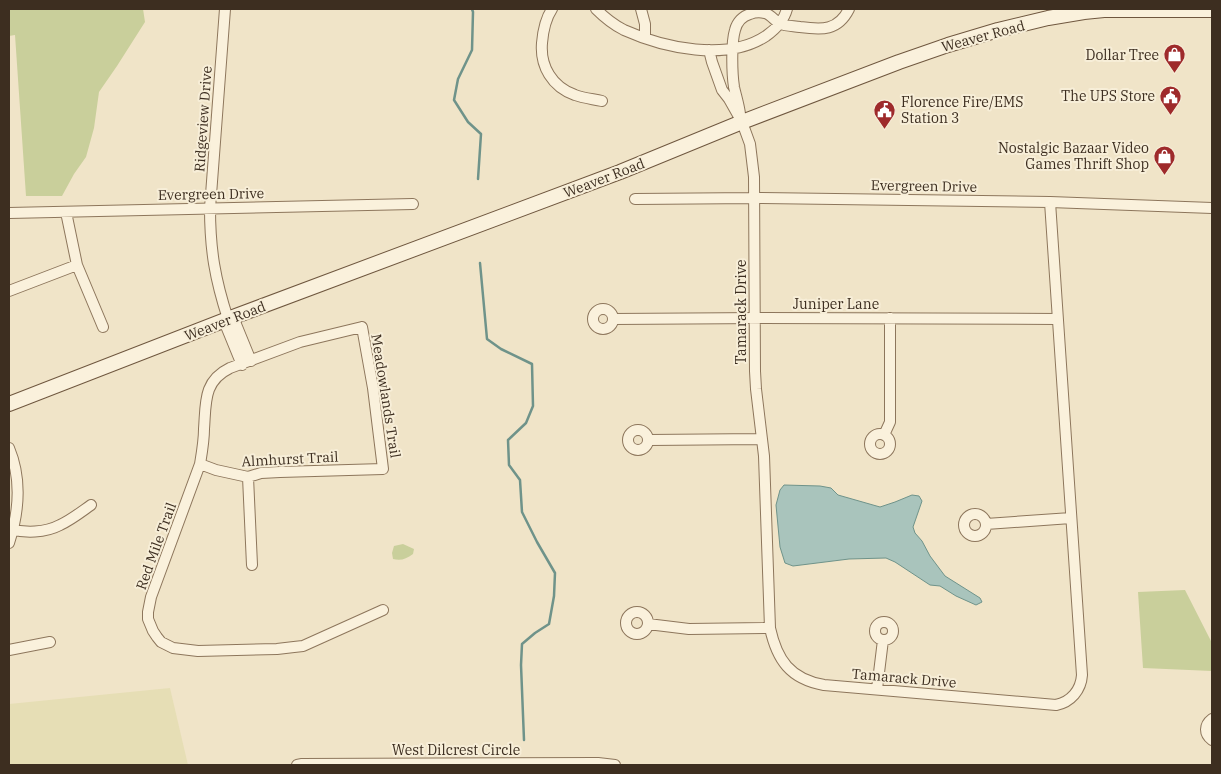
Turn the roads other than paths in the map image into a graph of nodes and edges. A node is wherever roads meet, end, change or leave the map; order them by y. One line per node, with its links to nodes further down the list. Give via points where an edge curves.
1 (225, 9): 19 (street, Ridgeview Drive)
2 (552, 9): 13 (street, via 543,32 541,50 545,70 564,90)
3 (596, 9): 10 (street, via 622,29)
4 (641, 9): 10 (street)
5 (787, 9): 9 (street)
6 (849, 9): 9 (street, via 844,18 828,28)
7 (1212, 10): 8 (main road, Weaver Road)
8 (1084, 11): 14 (main road, Weaver Road, via 972,37)
9 (780, 24): 11 (street, via 760,40); 11 (street, via 765,13 747,15 735,29)
10 (645, 38): 12 (street, via 676,47)
11 (732, 49): 12 (street); 14 (street, via 734,87)
12 (710, 50): 14 (street, via 722,90)
13 (602, 101)
14 (742, 122): 15 (street, Tamarack Drive, via 750,144); 28 (main road, Weaver Road, via 620,172)
15 (755, 198): 16 (street, Evergreen Drive); 17 (street, Evergreen Drive); 26 (street, Tamarack Drive)
16 (636, 199)
17 (1050, 202): 20 (street, Evergreen Drive); 29 (street, Tamarack Drive)
18 (413, 204): 19 (street, Evergreen Drive)
19 (210, 208): 21 (street, Evergreen Drive); 28 (street, Ridgeview Drive, via 214,269)
20 (1212, 208)
21 (66, 212): 22 (street, Evergreen Drive); 23 (street)
22 (9, 213)
23 (77, 265): 24 (street); 30 (street)
24 (9, 291)
25 (613, 318): 26 (street, Juniper Lane)
26 (754, 318): 27 (street, Juniper Lane); 35 (street, Tamarack Drive, via 756,389)
27 (890, 318): 29 (street, Juniper Lane); 34 (street, via 890,422)
28 (228, 319): 32 (street); 33 (main road, Weaver Road)
29 (1058, 319): 42 (street, Tamarack Drive)
30 (103, 327)
31 (362, 327): 32 (street, Red Mile Trail, via 300,342); 39 (street, Meadowlands Trail)
32 (246, 363): 38 (street, Red Mile Trail, via 224,371 208,391)
33 (9, 404)
34 (884, 435)
35 (762, 439): 36 (street); 49 (street, Tamarack Drive)
36 (649, 440)
37 (9, 448): 44 (street, via 18,490)
38 (200, 464): 40 (street, Almhurst Trail); 47 (street, Red Mile Trail, via 151,597 148,619 161,642 177,650 198,651 303,646)
39 (383, 469): 40 (street, Almhurst Trail, via 262,473)
40 (248, 477): 46 (street)
41 (91, 505): 44 (street, via 58,526 37,531)
42 (1071, 518): 43 (street); 53 (street, Tamarack Drive, via 1082,675 1080,687 1070,699 1048,705)
43 (986, 524)
44 (11, 529): 45 (street)
45 (9, 542)
46 (252, 565)
47 (383, 610)
48 (648, 624): 49 (street, via 689,629)
49 (770, 628): 53 (street, Tamarack Drive, via 777,653 792,672 816,684)
50 (883, 640): 53 (street)
51 (50, 642): 52 (street)
52 (9, 650)
53 (877, 689)
54 (1212, 719): 55 (street, via 1206,730)
55 (1212, 740)
56 (297, 765): 57 (street, West Dilcrest Circle)
57 (616, 765)

